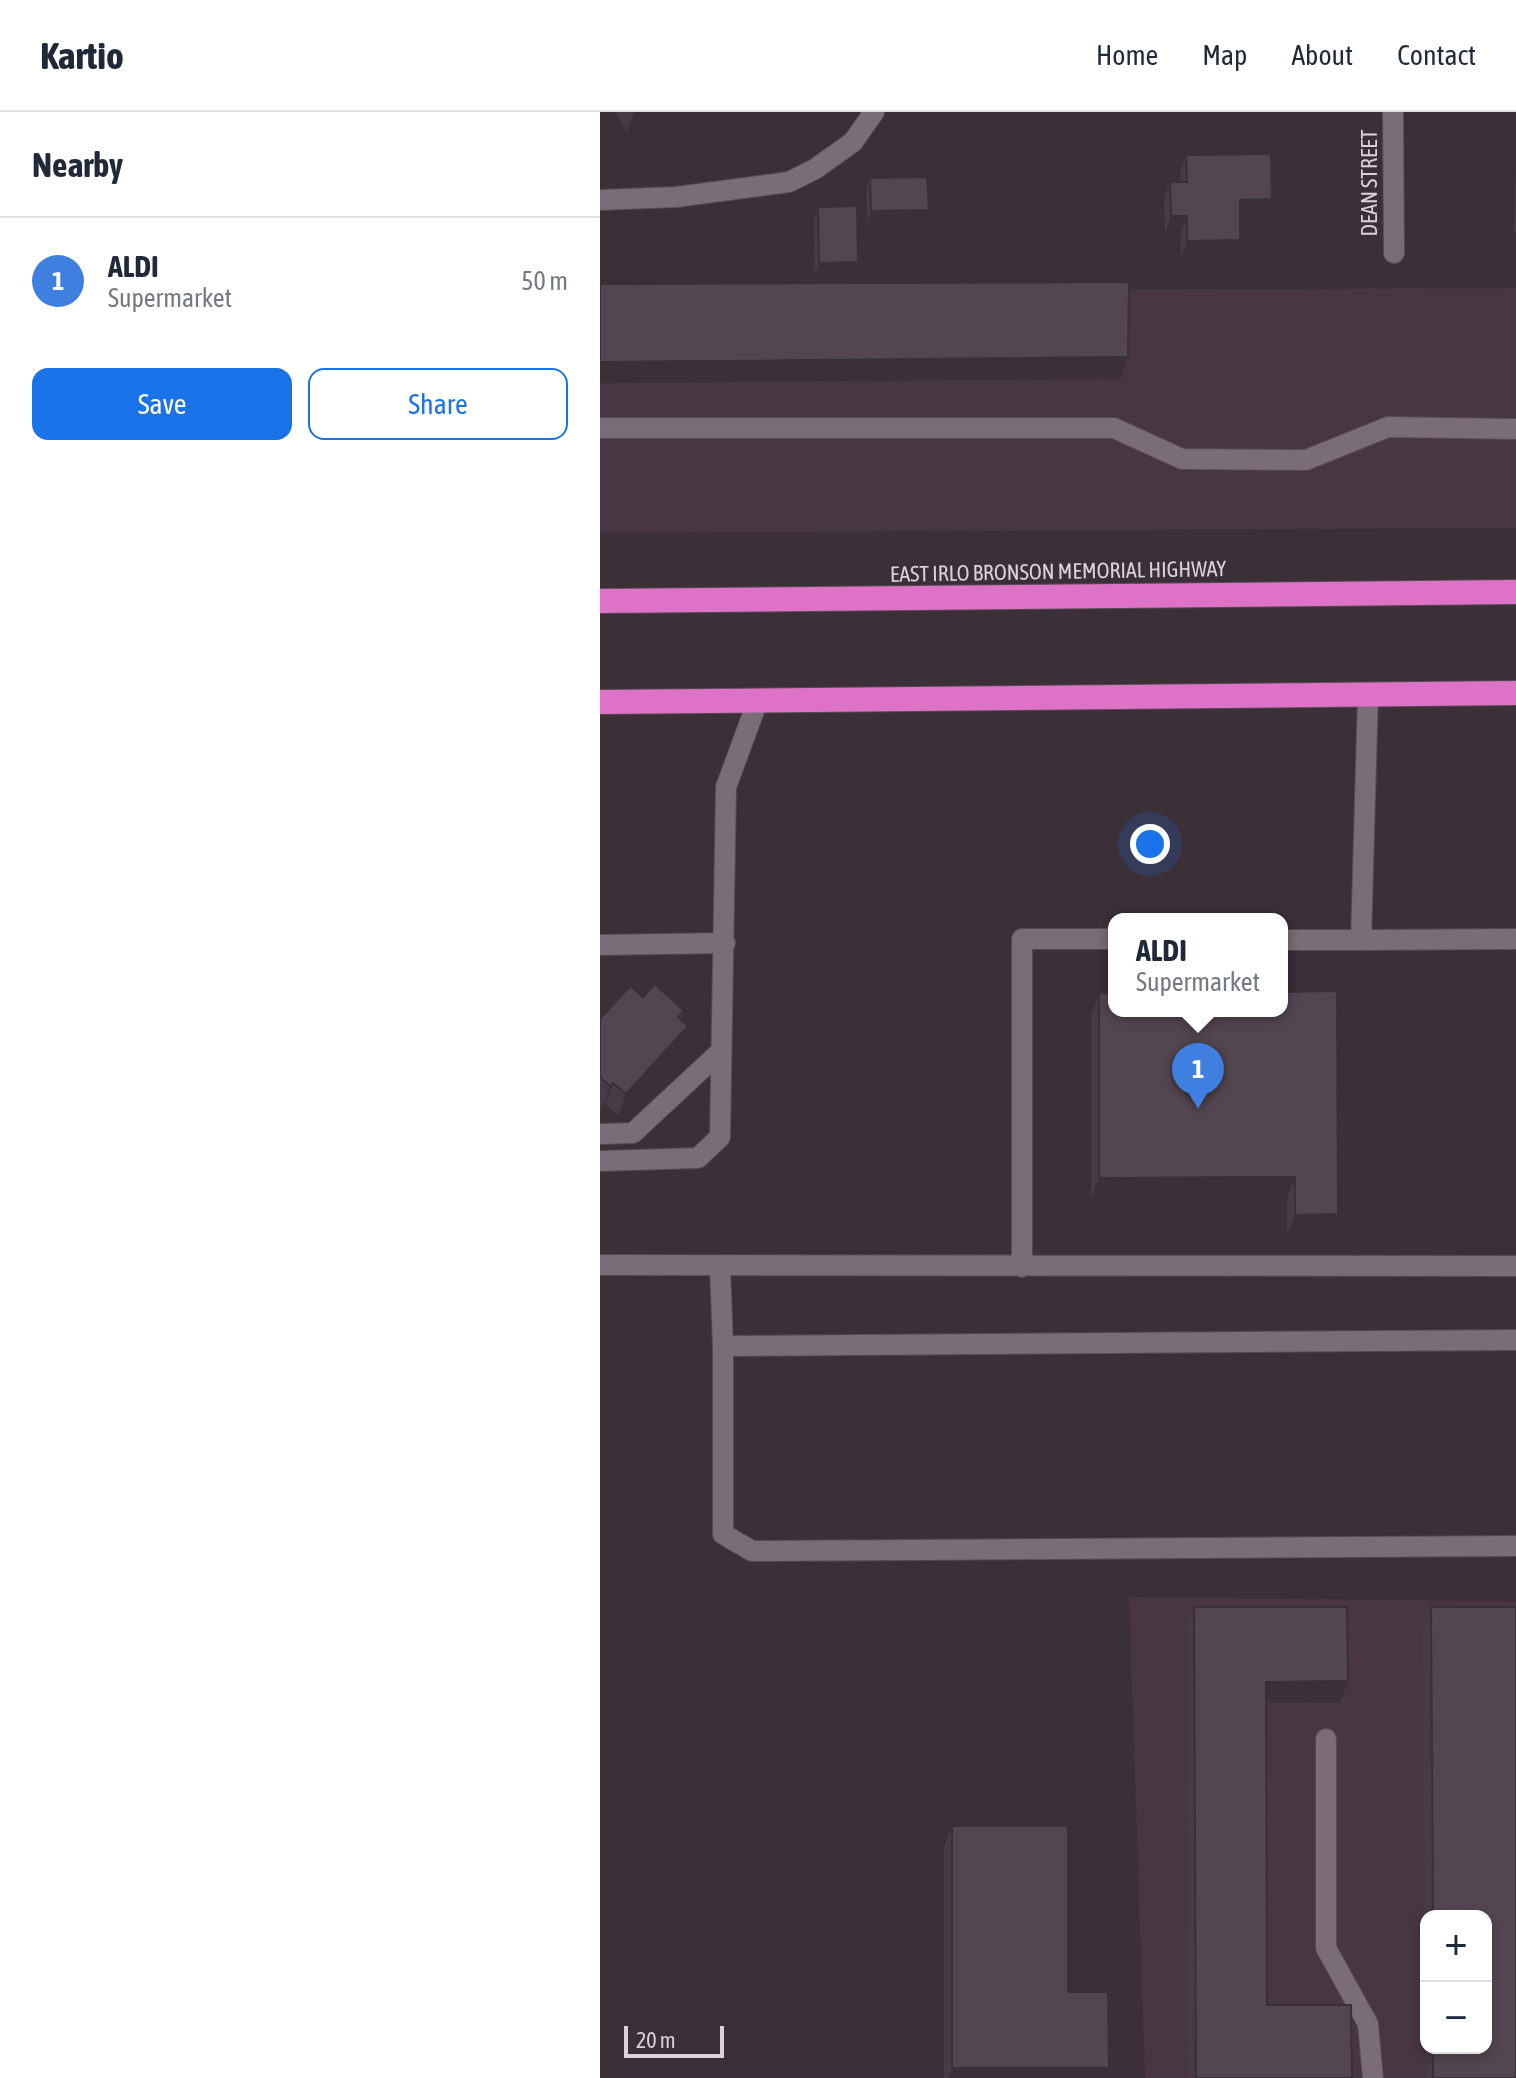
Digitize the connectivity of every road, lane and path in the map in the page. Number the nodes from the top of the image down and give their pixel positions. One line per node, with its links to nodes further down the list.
1 (874, 112): 3 (street)
2 (1393, 112): 4 (street, DEAN STREET)
3 (600, 200)
4 (1394, 253)
5 (600, 428): 6 (street)
6 (1516, 429)
7 (1516, 592): 8 (highway, EAST IRLO BRONSON MEMORIAL HIGHWAY)
8 (600, 601)
9 (1516, 693): 10 (highway)
10 (1368, 694): 11 (highway); 16 (street)
11 (758, 700): 12 (highway); 17 (street)
12 (600, 702)
13 (1108, 939): 25 (street)
14 (1516, 939): 16 (street)
15 (1288, 940): 16 (street)
16 (1361, 940)
17 (725, 943): 18 (street); 19 (street)
18 (600, 945)
19 (720, 1052): 20 (street); 21 (street)
20 (600, 1134)
21 (600, 1161)
22 (600, 1265): 24 (street)
23 (1516, 1266): 25 (street)
24 (720, 1267): 25 (street); 27 (street)
25 (1022, 1267)
26 (1516, 1340): 27 (street)
27 (723, 1346): 28 (street)
28 (1516, 1546)
29 (1326, 1739): 30 (street)
30 (1373, 2078)

